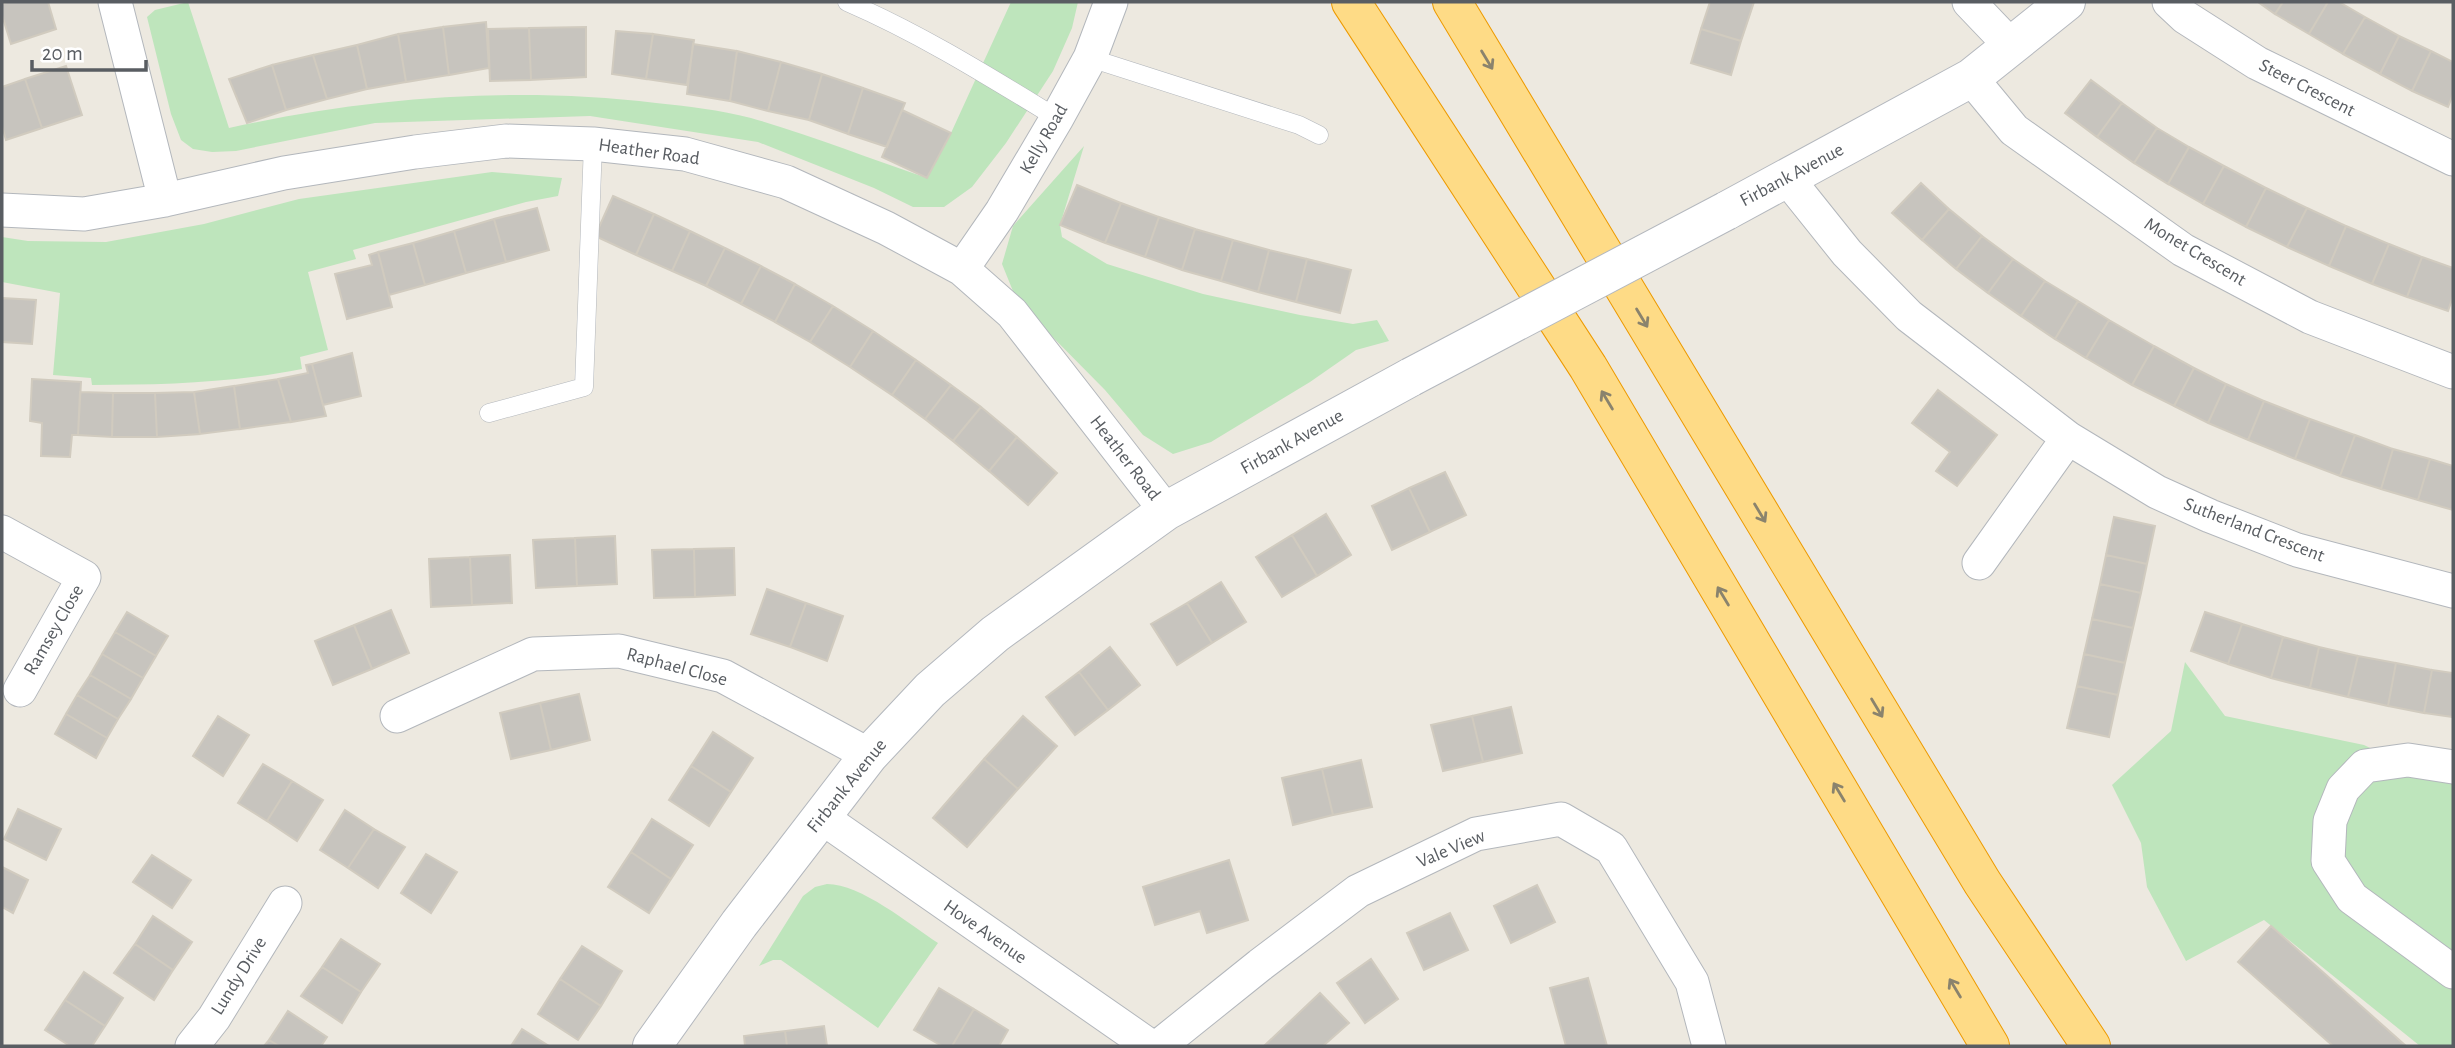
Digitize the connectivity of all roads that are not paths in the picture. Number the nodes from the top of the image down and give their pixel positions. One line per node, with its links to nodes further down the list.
1 (847, 2): 12 (lane)
2 (1111, 2): 10 (street, Kelly Road)
3 (1351, 2): 39 (highway, one-way to 3)
4 (1452, 2): 40 (highway, one-way to 40)
5 (1969, 2): 9 (street)
6 (2066, 2): 9 (street, Firbank Avenue)
7 (2169, 2): 15 (street, Steer Crescent)
8 (120, 3): 17 (street)
9 (2011, 46): 11 (street, Firbank Avenue)
10 (1090, 58): 12 (street, Kelly Road); 13 (lane)
11 (1971, 78): 16 (street, Firbank Avenue); 20 (street, Monet Crescent)
12 (1057, 118): 19 (street, Kelly Road)
13 (1320, 135)
14 (593, 144): 17 (street, Heather Road); 19 (street, Heather Road); 21 (lane)
15 (2453, 159)
16 (1787, 178): 22 (street, Sutherland Crescent); 23 (street, Firbank Avenue, bridge)
17 (165, 200): 18 (street, Heather Road)
18 (2, 210)
19 (962, 269): 23 (street, Heather Road)
20 (2453, 372)
21 (489, 413)
22 (2068, 439): 25 (street); 26 (street, Sutherland Crescent)
23 (1166, 511): 29 (street, Firbank Avenue)
24 (2, 532): 27 (street, Ramsey Close)
25 (1979, 563)
26 (2453, 591)
27 (20, 690)
28 (397, 716): 29 (street, Raphael Close)
29 (869, 755): 31 (street, Firbank Avenue)
30 (2453, 767): 33 (street)
31 (821, 817): 35 (street, Firbank Avenue); 36 (street, Hove Avenue)
32 (285, 903): 34 (street, Lundy Drive)
33 (2453, 972)
34 (192, 1046)
35 (652, 1046)
36 (1150, 1046)
37 (1159, 1046): 38 (street, Vale View)
38 (1709, 1046)
39 (1990, 1046)
40 (2091, 1046)

